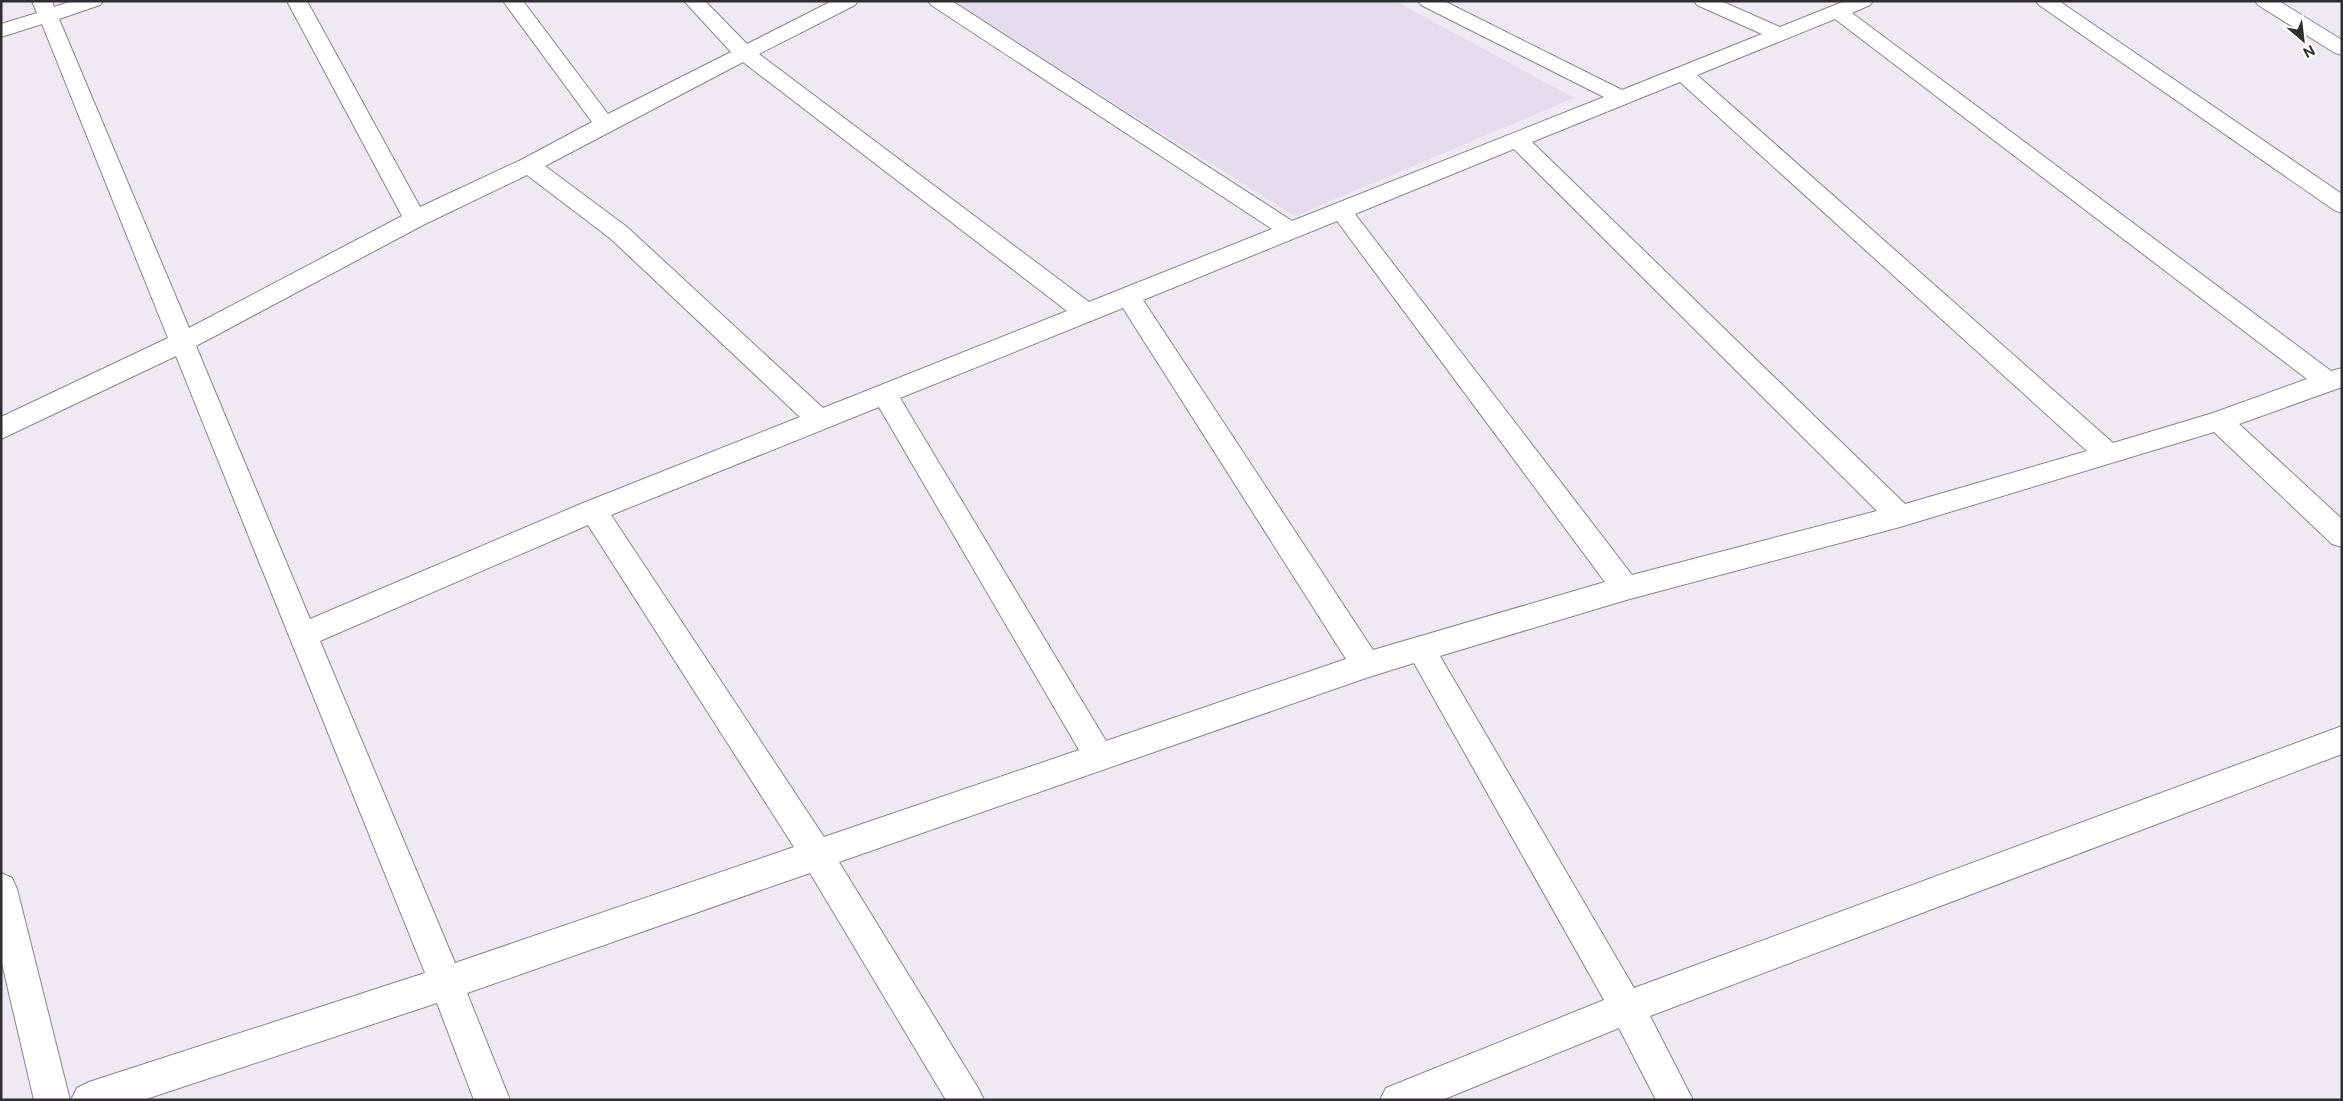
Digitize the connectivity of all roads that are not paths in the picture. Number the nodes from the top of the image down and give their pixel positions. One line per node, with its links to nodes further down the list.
1 (93, 1): 12 (street)
2 (297, 1): 25 (street)
3 (513, 1): 20 (street)
4 (694, 1): 17 (street)
5 (848, 1): 17 (street)
6 (938, 1): 26 (street)
7 (1428, 1): 19 (street)
8 (1704, 1): 15 (street)
9 (1864, 1): 13 (street)
10 (2046, 1): 23 (street)
11 (2265, 1): 16 (street)
12 (45, 9): 14 (street); 29 (street)
13 (1838, 12): 15 (street); 30 (street)
14 (1, 30)
15 (1780, 35): 18 (street)
16 (2342, 49)
17 (744, 53): 20 (street); 28 (street)
18 (1682, 74): 19 (street); 35 (street)
19 (1622, 98): 21 (street)
20 (605, 124): 22 (street)
21 (1517, 140): 24 (street); 37 (street)
22 (529, 165): 25 (street); 32 (street)
23 (2342, 205)
24 (1341, 211): 26 (street); 39 (street)
25 (415, 219): 29 (street)
26 (1291, 231): 27 (street)
27 (1128, 296): 28 (street); 42 (street)
28 (1086, 313): 31 (street)
29 (182, 342): 34 (street); 40 (street)
30 (2335, 379): 33 (street)
31 (884, 394): 32 (street); 44 (street)
32 (820, 420): 36 (street)
33 (2219, 421): 35 (street); 38 (street)
34 (1, 429)
35 (2109, 454): 37 (street)
36 (593, 511): 40 (street); 45 (street)
37 (1900, 516): 39 (street)
38 (2342, 536)
39 (1626, 588): 41 (street)
40 (302, 636): 47 (street)
41 (1421, 649): 42 (street); 48 (street)
42 (1366, 665): 44 (street)
43 (2342, 740): 48 (street)
44 (1099, 757): 45 (street)
45 (817, 855): 47 (street); 52 (street)
46 (1, 889): 49 (street)
47 (446, 983): 50 (street); 51 (street)
48 (1628, 1008): 53 (street); 54 (street)
49 (52, 1100)
50 (89, 1100)
51 (492, 1100)
52 (966, 1100)
53 (1398, 1100)
54 (1675, 1100)

